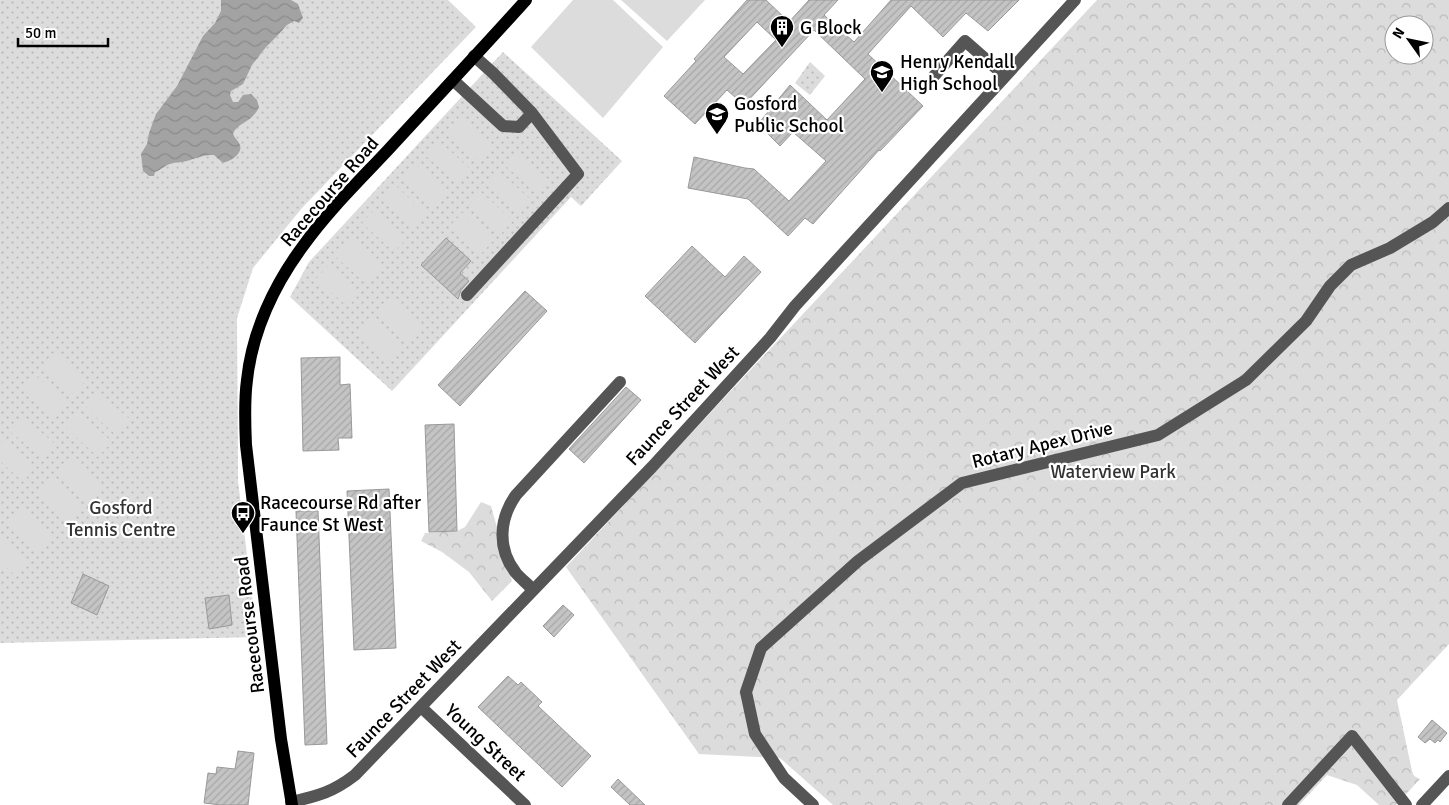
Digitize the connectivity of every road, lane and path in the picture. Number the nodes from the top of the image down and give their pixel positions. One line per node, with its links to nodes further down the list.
1 (526, 0): 3 (main road, Racecourse Road)
2 (1075, 0): 5 (street, Faunce Street West)
3 (474, 56): 6 (main road, Racecourse Road); 7 (street)
4 (934, 76): 5 (street)
5 (1006, 76): 11 (street, Faunce Street West)
6 (453, 80): 7 (street); 14 (main road, Racecourse Road)
7 (532, 114): 9 (street)
8 (1449, 208): 16 (street, Rotary Apex Drive)
9 (467, 295)
10 (620, 382): 11 (street)
11 (533, 590): 12 (street, Faunce Street West)
12 (421, 707): 14 (street, Faunce Street West); 15 (street, Young Street)
13 (1449, 776): 19 (street)
14 (292, 803)
15 (525, 805)
16 (813, 805)
17 (1288, 805): 18 (street)
18 (1406, 805)
19 (1422, 805)

